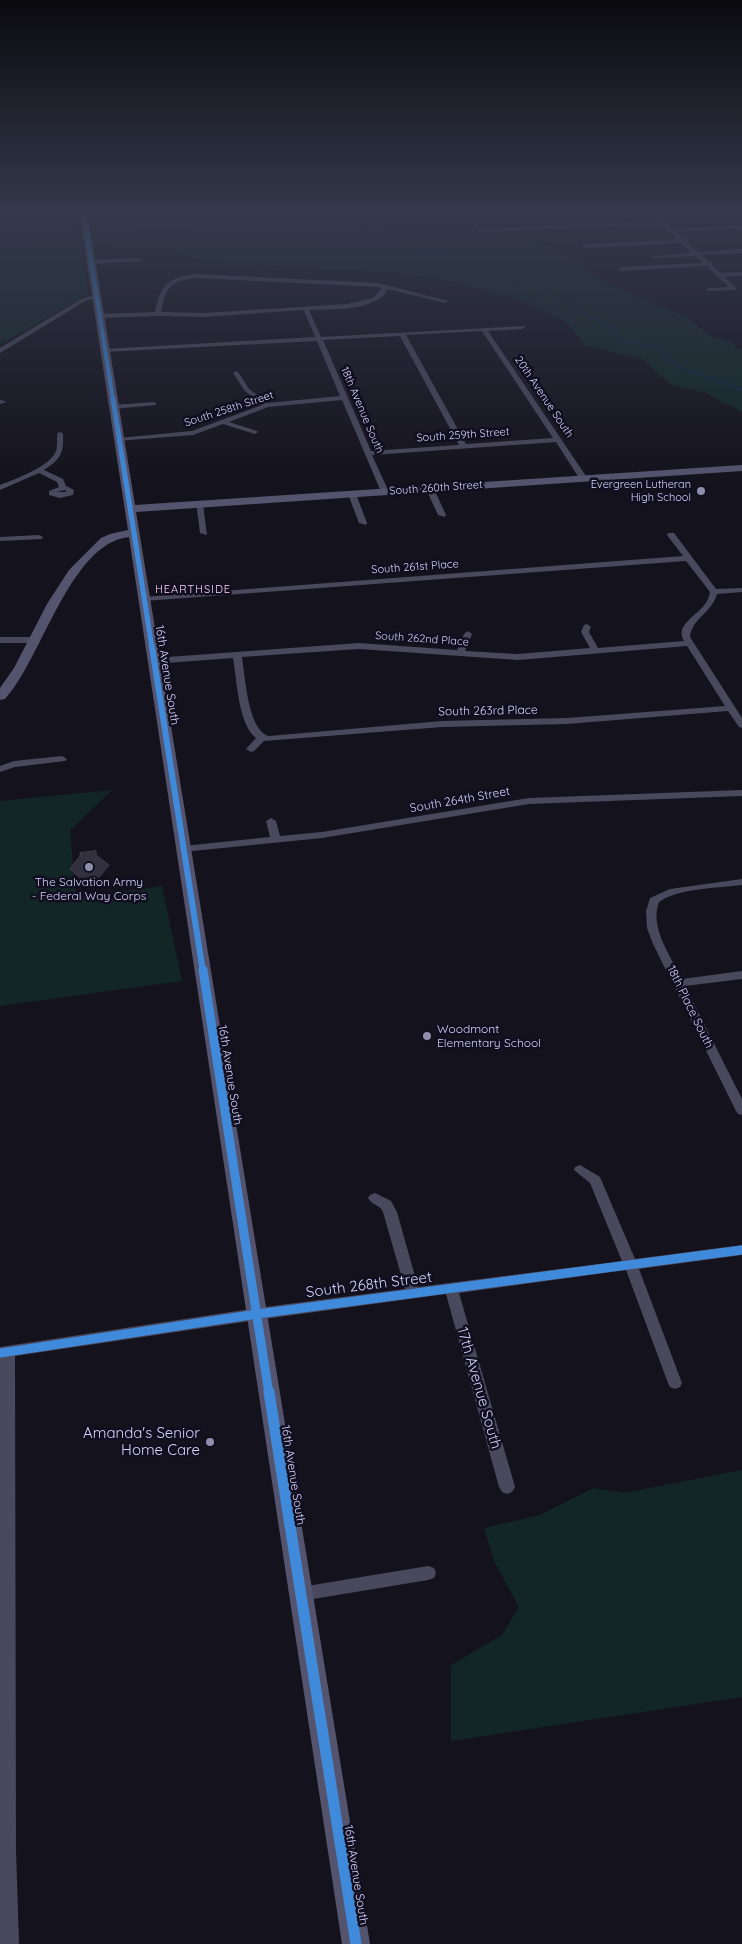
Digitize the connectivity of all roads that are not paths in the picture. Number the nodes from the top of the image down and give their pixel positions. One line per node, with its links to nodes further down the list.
1 (84, 301): 12 (street)
2 (98, 301): 7 (main road, 16th Avenue South)
3 (160, 301): 6 (street)
4 (369, 301): 5 (street)
5 (306, 309): 6 (street); 11 (street, 18th Avenue South)
6 (158, 314): 7 (street)
7 (99, 316): 13 (main road, 16th Avenue South)
8 (522, 327): 9 (street)
9 (484, 329): 10 (street); 23 (street, 20th Avenue South)
10 (402, 333): 11 (street); 24 (street)
11 (319, 338): 13 (street); 15 (street, 18th Avenue South)
12 (0, 351)
13 (105, 352): 18 (main road, 16th Avenue South)
14 (236, 373): 17 (street)
15 (344, 398): 17 (street, South 258th Street); 25 (street, 18th Avenue South)
16 (154, 404): 18 (street)
17 (267, 405): 19 (street, South 258th Street)
18 (113, 406): 22 (main road, 16th Avenue South)
19 (223, 422): 20 (street); 22 (street, South 258th Street)
20 (254, 432)
21 (60, 433): 27 (street)
22 (119, 440): 35 (main road, 16th Avenue South)
23 (559, 440): 24 (street, South 259th Street); 28 (street, 20th Avenue South)
24 (464, 447): 25 (street, South 259th Street)
25 (368, 453): 32 (street, 18th Avenue South)
26 (742, 468): 28 (main road, South 260th Street)
27 (38, 470): 29 (street); 30 (street)
28 (584, 479): 31 (main road, South 260th Street)
29 (0, 488)
30 (63, 488)
31 (430, 489): 32 (main road, South 260th Street); 36 (street)
32 (385, 492): 33 (main road, South 260th Street)
33 (352, 494): 34 (main road, South 260th Street); 37 (street)
34 (199, 504): 35 (main road, South 260th Street); 39 (street)
35 (130, 509): 38 (main road, 16th Avenue South)
36 (442, 515)
37 (363, 523)
38 (133, 533): 43 (main road); 44 (main road, 16th Avenue South)
39 (204, 533)
40 (671, 535): 45 (street)
41 (40, 536): 42 (street)
42 (0, 539)
43 (102, 543): 44 (main road); 52 (main road)
44 (136, 548): 48 (main road, 16th Avenue South)
45 (688, 558): 47 (street); 48 (street, South 261st Place)
46 (742, 590): 47 (street)
47 (714, 592): 53 (street)
48 (144, 599): 57 (main road, 16th Avenue South)
49 (586, 628): 54 (street)
50 (468, 634): 55 (street)
51 (0, 640): 52 (street)
52 (35, 640): 58 (main road)
53 (689, 644): 54 (street, South 262nd Place); 59 (street)
54 (596, 651): 55 (street, South 262nd Place)
55 (460, 653): 56 (street, South 262nd Place)
56 (237, 655): 57 (street, South 262nd Place); 61 (street)
57 (154, 661): 68 (main road, 16th Avenue South)
58 (0, 696)
59 (730, 708): 60 (street); 61 (street, South 263rd Place)
60 (742, 725)
61 (262, 738): 62 (street)
62 (251, 749)
63 (62, 759): 64 (street)
64 (0, 769)
65 (742, 793): 67 (street, South 264th Street)
66 (271, 821): 67 (street)
67 (276, 840): 68 (street, South 264th Street)
68 (183, 849): 79 (main road, 16th Avenue South)
69 (742, 882): 71 (street, 18th Place South)
70 (742, 975): 71 (street)
71 (678, 982): 72 (street, 18th Place South)
72 (742, 1111)
73 (580, 1170): 76 (street)
74 (376, 1198): 78 (street)
75 (742, 1250): 76 (street, South 268th Street)
76 (631, 1265): 77 (street, South 268th Street); 81 (street)
77 (451, 1288): 78 (street, South 268th Street); 82 (street, 17th Avenue South)
78 (413, 1293): 79 (street, South 268th Street)
79 (256, 1314): 80 (street, South 268th Street); 84 (main road, 16th Avenue South)
80 (4, 1352): 85 (street)
81 (675, 1383)
82 (507, 1487)
83 (428, 1573): 84 (street)
84 (301, 1594): 87 (main road, 16th Avenue South)
85 (4, 1850): 86 (street)
86 (9, 1944)
87 (356, 1944)

